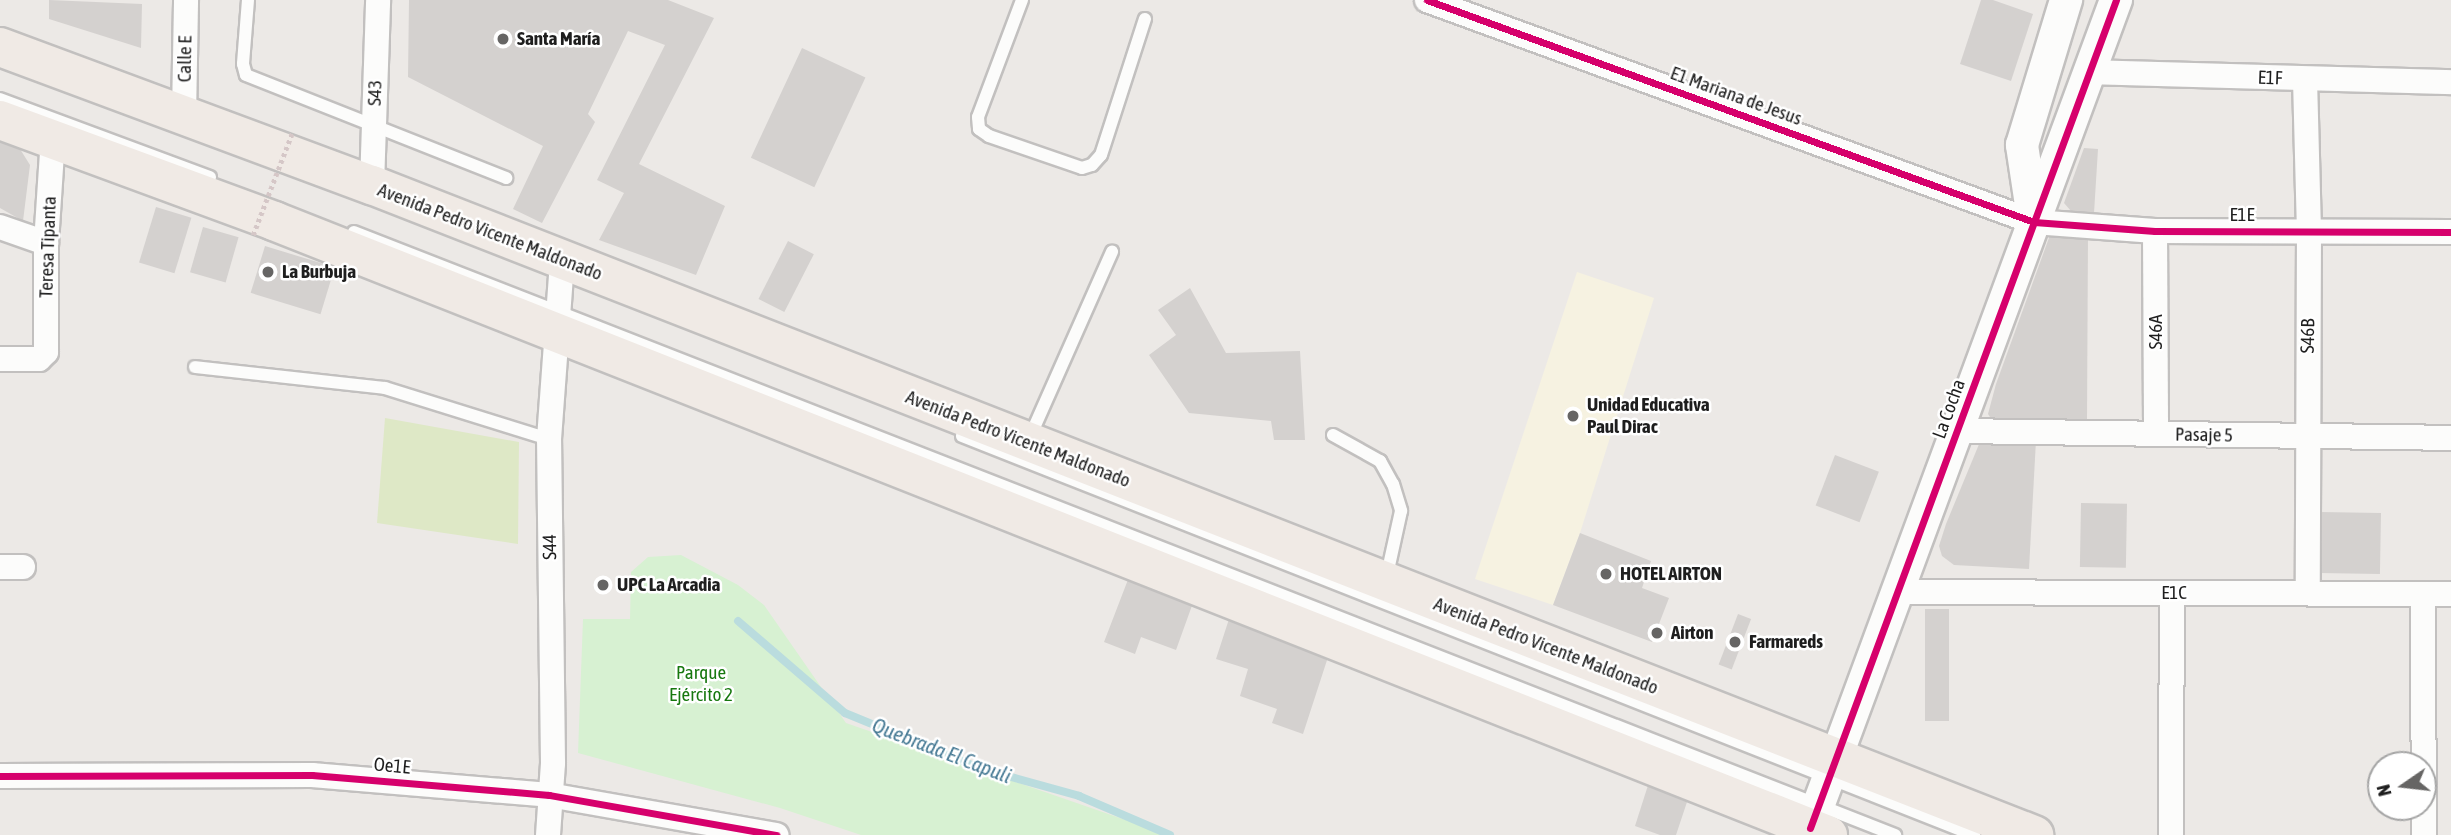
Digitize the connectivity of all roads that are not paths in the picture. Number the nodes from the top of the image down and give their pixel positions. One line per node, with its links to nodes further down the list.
1 (186, 0): 15 (street, Calle E)
2 (248, 0): 17 (lane)
3 (378, 0): 17 (street, S43)
4 (1022, 0): 8 (lane)
5 (1427, 0): 23 (street, E1 Mariana de Jesus)
6 (2066, 0): 23 (street, La Cocha)
7 (2116, 0): 10 (street, La Cocha)
8 (1145, 19)
9 (0, 47): 15 (main road, Avenida Pedro Vicente Maldonado)
10 (2089, 72): 11 (street, E1F); 23 (street, La Cocha)
11 (2305, 79): 12 (street, E1F); 26 (street, S46B)
12 (2451, 82)
13 (64, 86): 19 (lane)
14 (0, 99): 21 (lane)
15 (184, 117): 22 (main road, Avenida Pedro Vicente Maldonado)
16 (0, 120): 18 (main road, Avenida Pedro Vicente Maldonado)
17 (374, 126): 20 (lane); 22 (street, S43)
18 (52, 138): 29 (street, Teresa Tipanta); 32 (main road, Avenida Pedro Vicente Maldonado)
19 (228, 147)
20 (506, 178)
21 (223, 182)
22 (372, 186): 31 (main road, Avenida Pedro Vicente Maldonado)
23 (2034, 222): 27 (street, E1E); 36 (street, La Cocha)
24 (339, 226): 32 (lane)
25 (0, 227): 29 (street)
26 (2309, 230): 27 (street, E1E); 28 (street, E1E); 39 (street, S46B)
27 (2155, 231): 37 (street, S46A)
28 (2451, 232)
29 (46, 243): 33 (street, Teresa Tipanta)
30 (1112, 252): 42 (lane)
31 (561, 273): 32 (street, S44); 42 (main road, Avenida Pedro Vicente Maldonado)
32 (556, 322): 41 (street, S44); 51 (main road, Avenida Pedro Vicente Maldonado)
33 (0, 359)
34 (195, 366): 41 (lane)
35 (948, 431): 51 (lane)
36 (1957, 431): 37 (street, Pasaje 5); 44 (street, La Cocha)
37 (2156, 434): 39 (street, Pasaje 5)
38 (1333, 435): 43 (lane)
39 (2307, 436): 40 (street, Pasaje 5); 46 (street, S46B)
40 (2451, 438)
41 (549, 439): 50 (street, S44)
42 (1027, 442): 43 (main road, Avenida Pedro Vicente Maldonado)
43 (1386, 583): 51 (main road, Avenida Pedro Vicente Maldonado)
44 (1898, 592): 45 (street, E1C); 51 (street, La Cocha)
45 (2172, 593): 46 (street, E1C); 57 (street)
46 (2308, 593): 47 (street, E1C)
47 (2423, 594): 48 (street, E1C); 58 (street)
48 (2451, 594)
49 (0, 776): 50 (street, Oe1E)
50 (549, 795): 52 (street, Oe1E); 53 (street, S44)
51 (1823, 801): 54 (lane); 55 (lane); 56 (main road, Avenida Pedro Vicente Maldonado)
52 (769, 834)
53 (548, 835)
54 (1895, 835)
55 (1974, 835)
56 (2034, 835)
57 (2171, 835)
58 (2424, 835)

